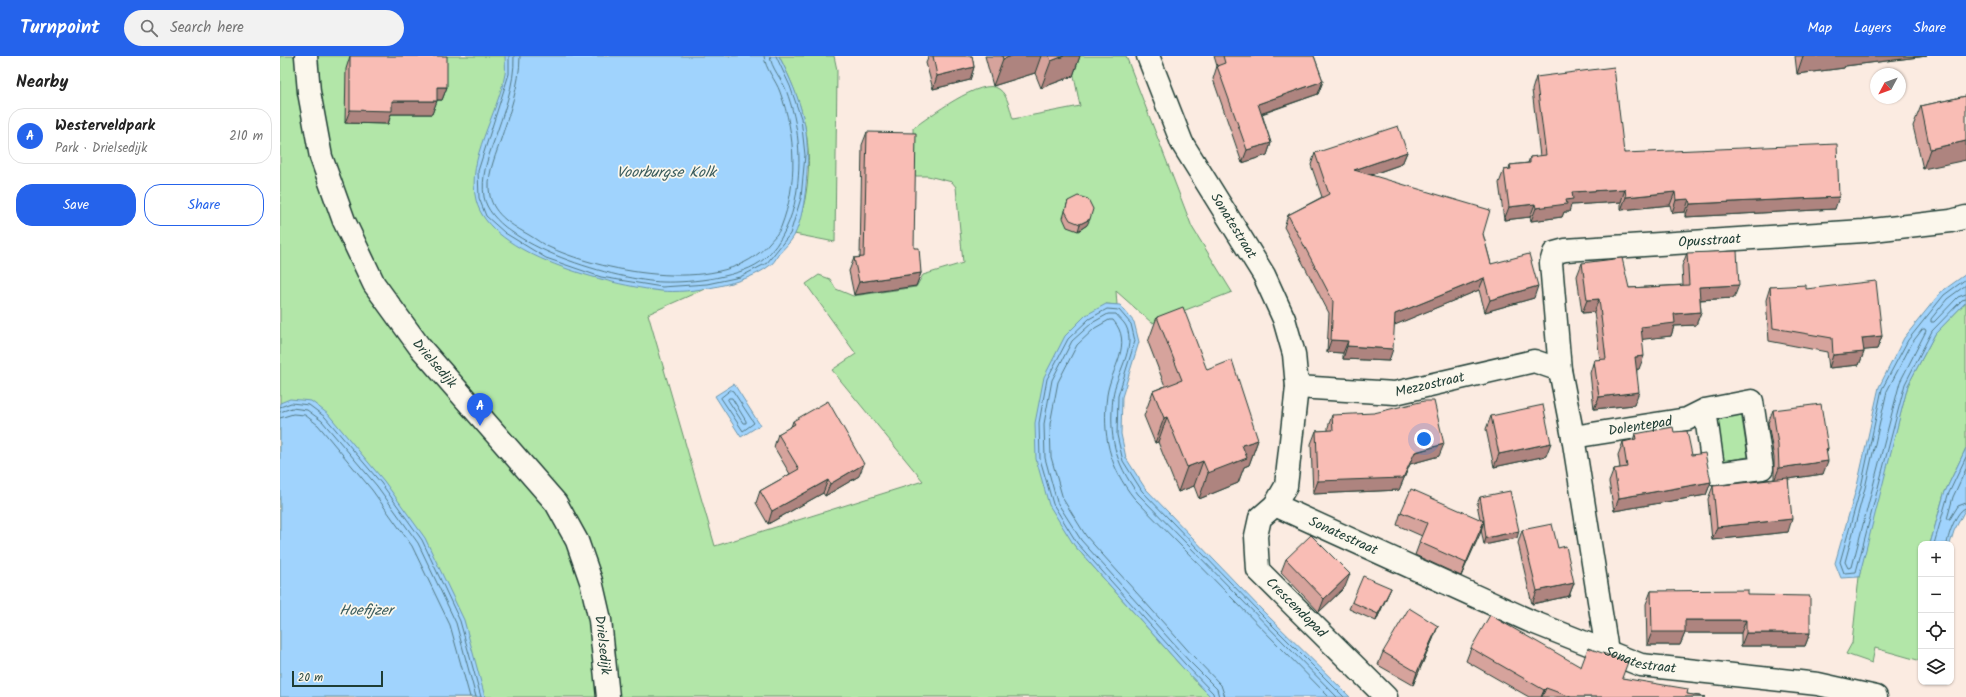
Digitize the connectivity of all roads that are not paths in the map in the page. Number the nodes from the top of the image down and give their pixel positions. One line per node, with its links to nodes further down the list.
1 (306, 56): 11 (street, Drielsedijk)
2 (1148, 56): 5 (street, Sonatestraat)
3 (1966, 217): 4 (street, Opusstraat)
4 (1560, 370): 5 (street, Mezzostraat); 7 (street)
5 (1297, 387): 8 (street, Sonatestraat)
6 (1705, 410): 7 (street, Dolentepad)
7 (1573, 437): 9 (street)
8 (1275, 505): 9 (street, Sonatestraat); 12 (street, Crescendopad)
9 (1607, 651): 10 (street, Sonatestraat)
10 (1817, 690): 13 (street, Sonatestraat)
11 (608, 697)
12 (1386, 697)
13 (1876, 697)

